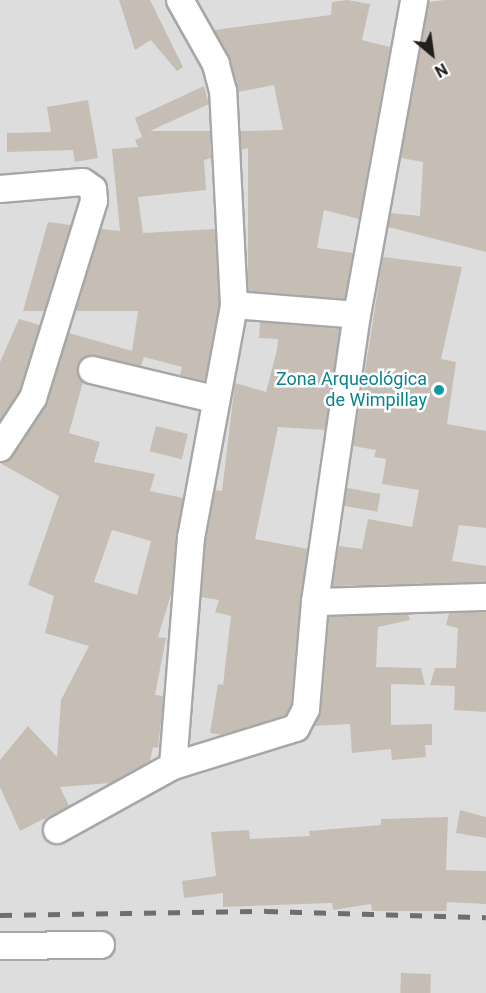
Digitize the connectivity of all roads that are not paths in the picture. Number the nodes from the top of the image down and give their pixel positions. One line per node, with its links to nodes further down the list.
1 (180, 0): 4 (street)
2 (414, 0): 5 (street)
3 (0, 189): 8 (street)
4 (234, 305): 5 (street); 7 (street)
5 (357, 315): 10 (street)
6 (92, 370): 7 (street)
7 (214, 399): 11 (street)
8 (0, 448)
9 (486, 597): 10 (street)
10 (315, 602): 11 (street)
11 (173, 766): 12 (street)
12 (57, 830)
13 (101, 945): 14 (street)
14 (0, 946)

